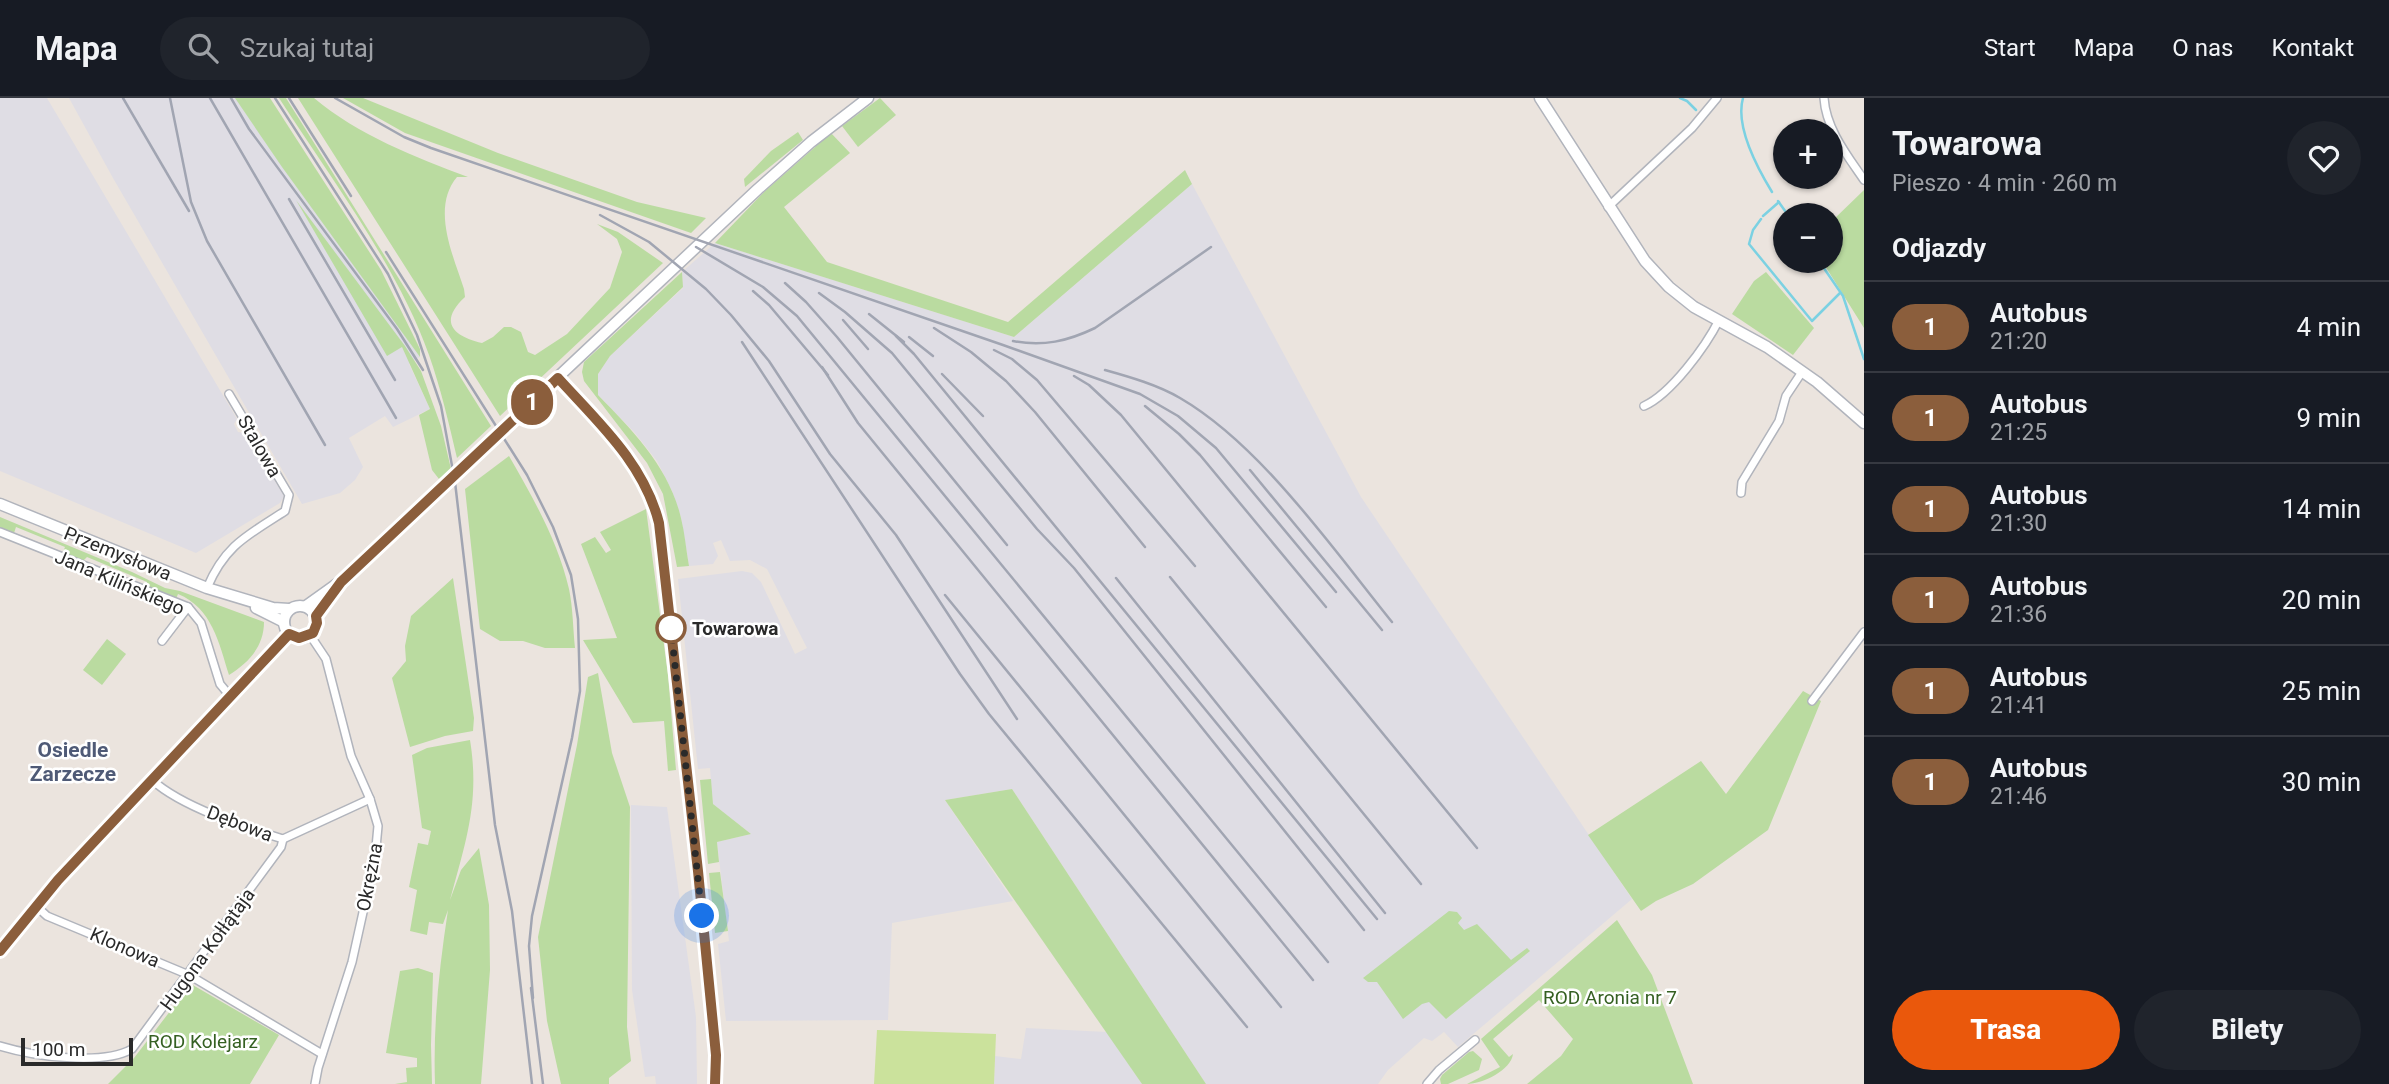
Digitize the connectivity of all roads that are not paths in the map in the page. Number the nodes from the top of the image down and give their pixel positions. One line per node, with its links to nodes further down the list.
1 (868, 98): 9 (main road)
2 (1540, 98): 6 (main road)
3 (1717, 98): 6 (street)
4 (1824, 98): 5 (street)
5 (1864, 180)
6 (1608, 207): 7 (main road)
7 (1719, 320): 8 (main road); 11 (street)
8 (1802, 372): 12 (main road); 13 (street)
9 (558, 378): 16 (main road); 40 (main road)
10 (229, 394): 17 (street, Stalowa)
11 (1644, 406)
12 (1864, 423)
13 (1741, 494)
14 (0, 503): 17 (main road, Przemysłowa)
15 (0, 532): 20 (street, Jana Kilińskiego)
16 (341, 582): 19 (main road); 22 (main road)
17 (207, 589): 18 (main road, Przemysłowa)
18 (238, 599): 21 (main road, Przemysłowa); 23 (main road, Przemysłowa)
19 (306, 606): 21 (main road); 22 (main road)
20 (188, 607): 27 (street); 28 (street, Jana Kilińskiego)
21 (289, 609): 23 (main road)
22 (316, 616): 26 (main road)
23 (284, 622): 25 (main road)
24 (1864, 632): 29 (street)
25 (289, 634): 26 (main road); 28 (main road)
26 (310, 635): 31 (street, Okrężna)
27 (162, 641)
28 (230, 696): 30 (main road)
29 (1812, 701)
30 (152, 780): 32 (street, Dębowa); 33 (main road)
31 (370, 799): 32 (street, Dębowa); 38 (street, Okrężna)
32 (283, 839): 35 (street, Hugona Kołłątaja)
33 (36, 906): 34 (main road); 35 (street, Klonowa)
34 (0, 951)
35 (189, 975): 37 (street, Hugona Kołłątaja); 38 (street, Klonowa)
36 (1475, 1040): 41 (street)
37 (0, 1046)
38 (322, 1054): 39 (street, Okrężna)
39 (315, 1084)
40 (715, 1084)
41 (1427, 1084)

